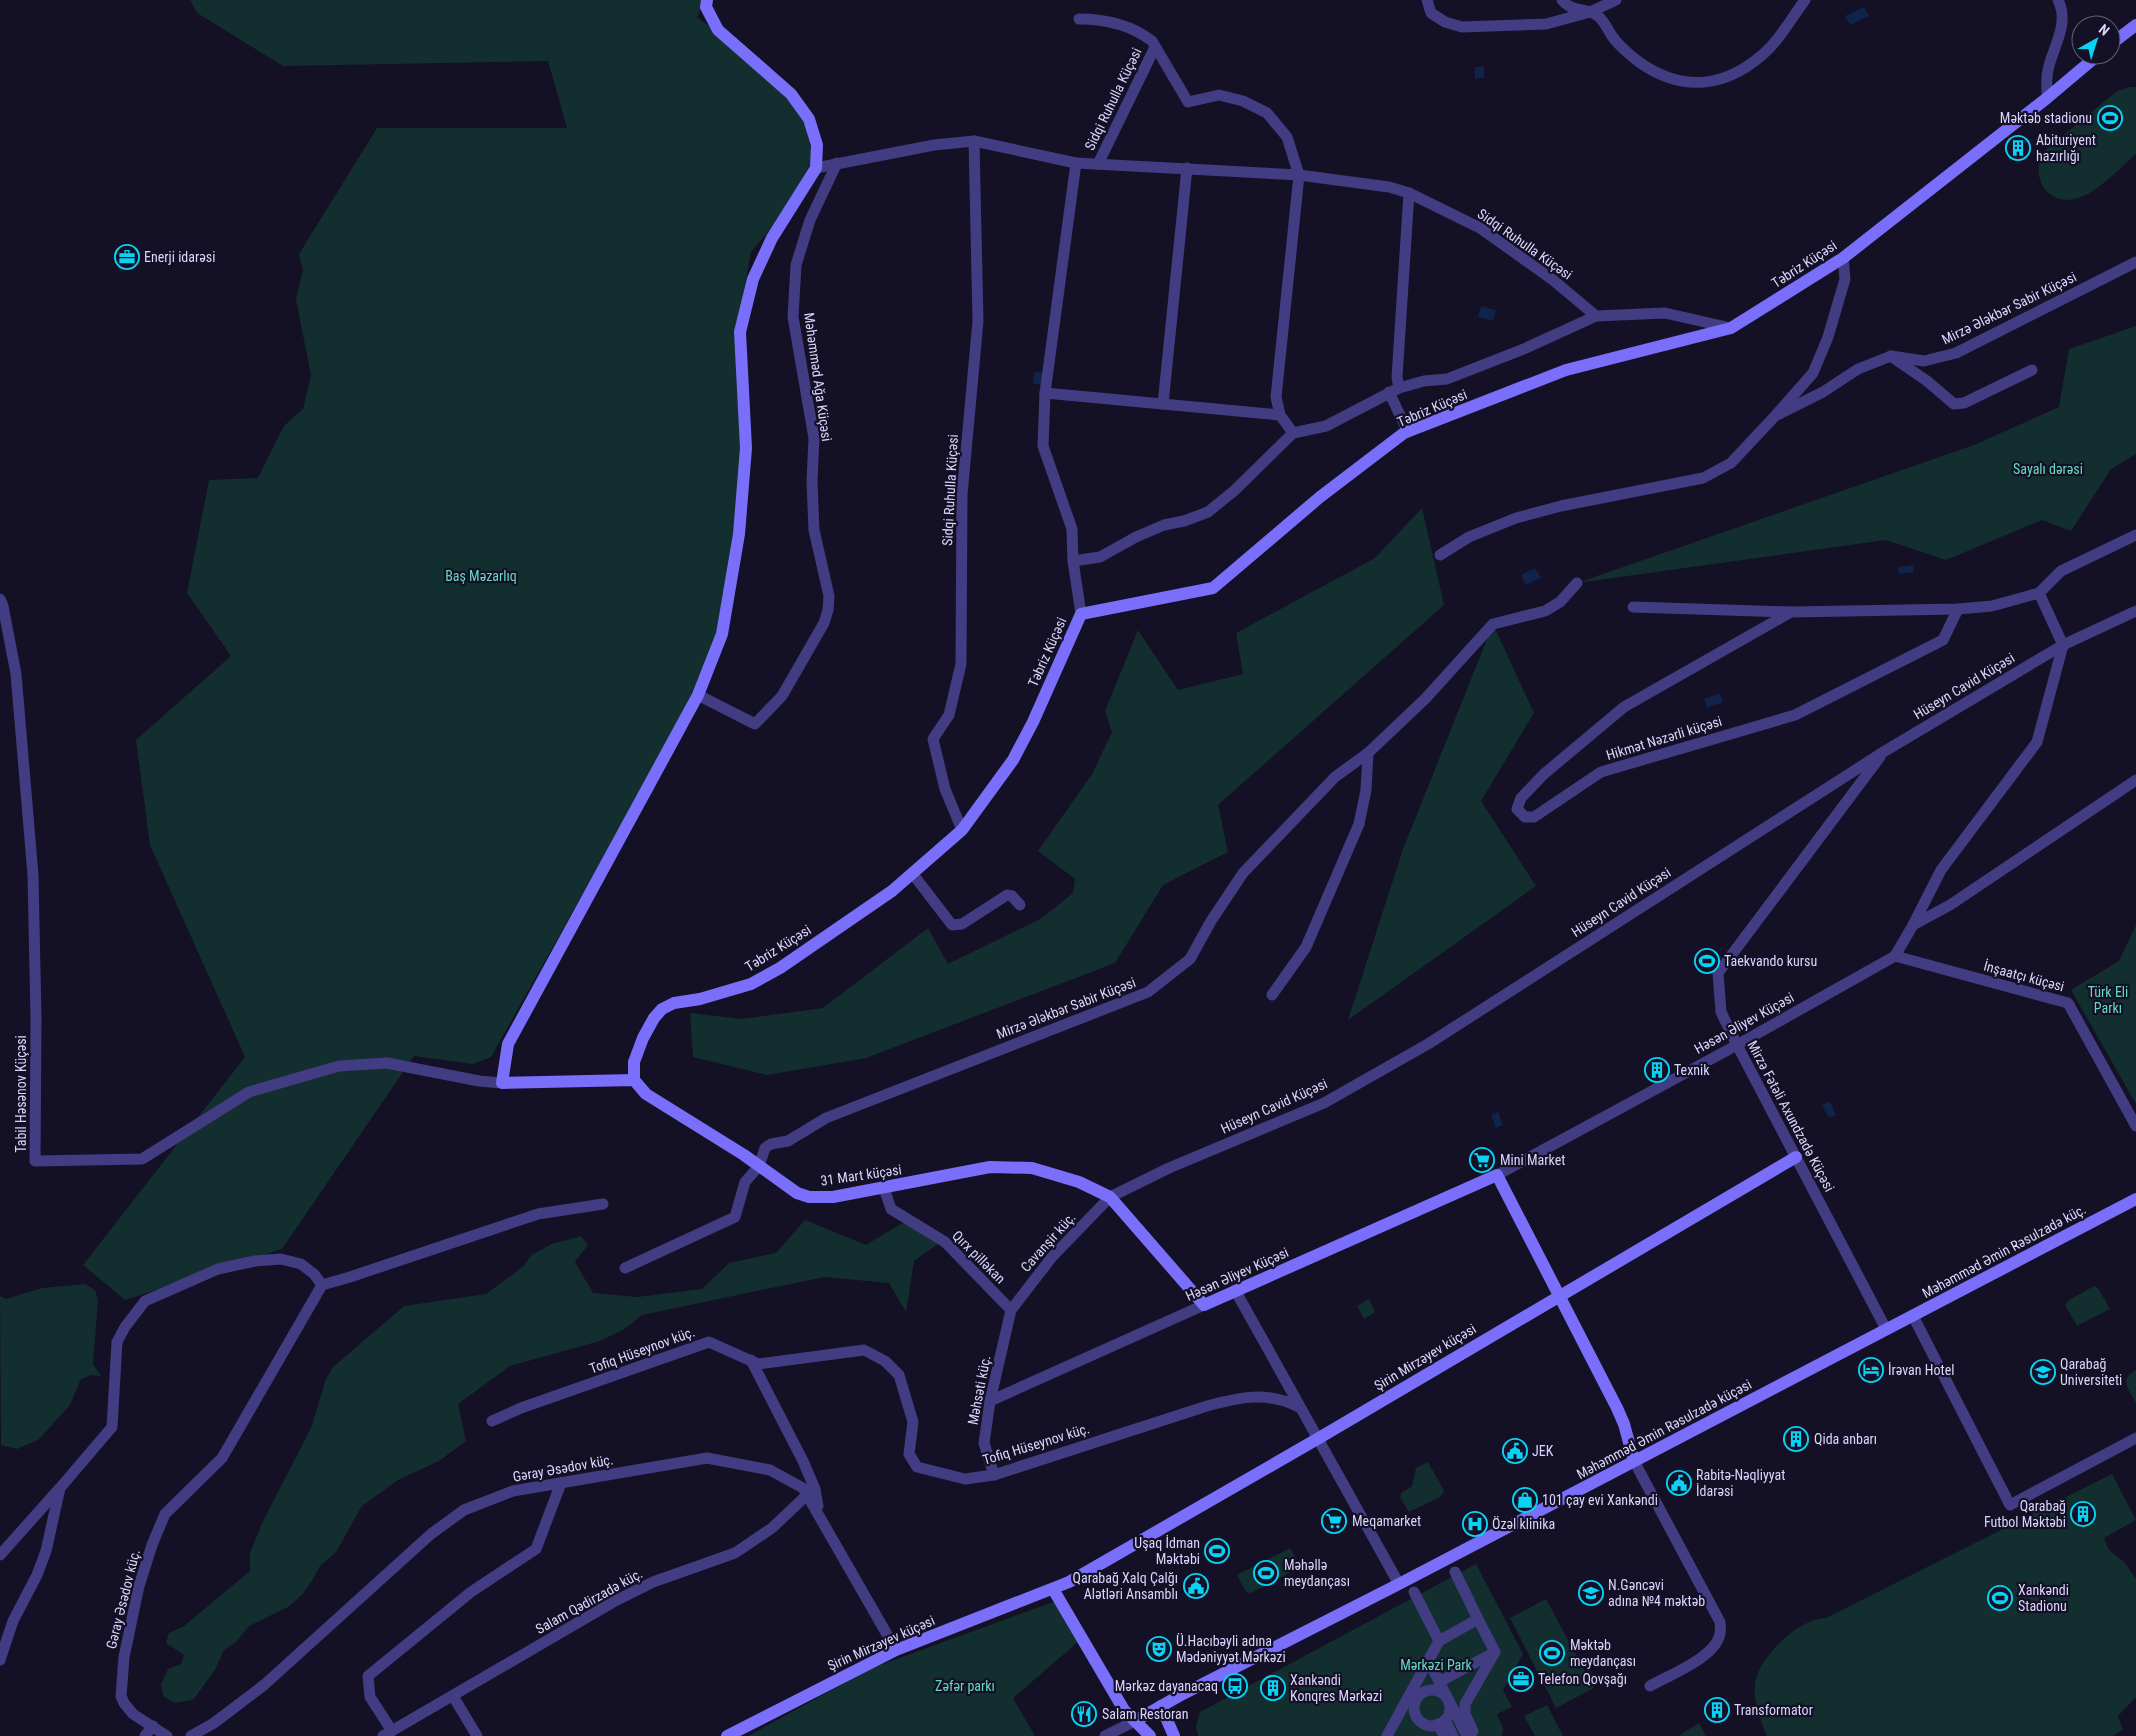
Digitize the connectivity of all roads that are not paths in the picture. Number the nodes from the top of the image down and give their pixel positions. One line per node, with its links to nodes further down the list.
1 (707, 0): 18 (street)
2 (1427, 0): 7 (street)
3 (1562, 0): 7 (street)
4 (1616, 0): 7 (street)
5 (1806, 0): 7 (street)
6 (2058, 0): 13 (street)
7 (1590, 12)
8 (1079, 19): 11 (street)
9 (2136, 25): 10 (street)
10 (2121, 36)
11 (1155, 47): 17 (street, Sidqi Ruhulla Küçəsi); 20 (street)
12 (2086, 65): 13 (street)
13 (2047, 98): 22 (street, Təbriz Küçəsi)
14 (974, 141): 15 (street, Sidqi Ruhulla Küçəsi); 16 (street, Sidqi Ruhulla Küçəsi); 51 (street, Sidqi Ruhulla Küçəsi)
15 (837, 163): 18 (street, Sidqi Ruhulla Küçəsi); 47 (street, Məhəmməd Ağa Küçəsi)
16 (1076, 163): 17 (street, Sidqi Ruhulla Küçəsi); 29 (street)
17 (1098, 164): 19 (street, Sidqi Ruhulla Küçəsi)
18 (816, 168): 47 (street)
19 (1187, 168): 20 (street, Sidqi Ruhulla Küçəsi); 30 (street)
20 (1299, 175): 21 (street, Sidqi Ruhulla Küçəsi); 31 (street)
21 (1409, 193): 24 (street, Sidqi Ruhulla Küçəsi); 28 (street)
22 (1842, 258): 25 (street, Təbriz Küçəsi); 32 (street)
23 (2136, 262): 26 (street, Mirzə Ələkbər Sabir Küçəsi)
24 (1596, 316): 25 (street); 28 (street)
25 (1731, 328): 33 (street, Təbriz Küçəsi)
26 (1891, 356): 27 (street); 32 (street)
27 (2032, 370)
28 (1394, 390): 33 (street); 34 (street)
29 (1045, 393): 30 (street); 37 (street)
30 (1162, 404): 31 (street)
31 (1280, 415): 34 (street)
32 (1775, 416): 36 (street)
33 (1408, 432): 45 (street, Təbriz Küçəsi)
34 (1293, 433): 37 (street)
35 (2136, 535): 39 (street, Hikmət Nəzərli küçəsi)
36 (1440, 555)
37 (1073, 561): 45 (street)
38 (1577, 583): 49 (street, Mirzə Ələkbər Sabir Küçəsi)
39 (2039, 593): 42 (street, Hikmət Nəzərli küçəsi); 46 (street)
40 (0, 599): 59 (street, Tabil Həsənov Küçəsi)
41 (1633, 607): 44 (street, Hikmət Nəzərli küçəsi)
42 (1958, 609): 44 (street, Hikmət Nəzərli küçəsi); 44 (street, Hikmət Nəzərli küçəsi)
43 (2136, 611): 46 (street, Hüseyn Cavid Küçəsi)
44 (1791, 612)
45 (1080, 614): 51 (street, Təbriz Küçəsi)
46 (2063, 645): 48 (street, Hüseyn Cavid Küçəsi); 54 (street)
47 (698, 695): 59 (street)
48 (1885, 751): 57 (street, Mirzə Fətəli Axundzadə Küçəsi); 65 (street, Hüseyn Cavid Küçəsi)
49 (1368, 753): 56 (street); 62 (street, Mirzə Ələkbər Sabir Küçəsi)
50 (2136, 780): 54 (street)
51 (962, 830): 52 (street, Təbriz Küçəsi)
52 (912, 873): 53 (street); 58 (street, Təbriz Küçəsi)
53 (1020, 905)
54 (1913, 925): 55 (street)
55 (1895, 956): 57 (street, Həsən Əliyev Küçəsi); 60 (street, İnşaatçı küçəsi)
56 (1272, 995)
57 (1737, 1045): 61 (street, Mirzə Fətəli Axundzadə Küçəsi); 63 (street, Həsən Əliyev Küçəsi)
58 (634, 1080): 59 (street); 62 (street, 31 Mart küçəsi)
59 (502, 1083)
60 (2136, 1126)
61 (1796, 1157): 71 (street, Şirin Mirzəyev küçəsi); 75 (street, Mirzə Fətəli Axundzadə Küçəsi)
62 (759, 1166): 64 (street, 31 Mart küçəsi); 68 (street)
63 (1497, 1175): 70 (street, Həsən Əliyev Küçəsi); 71 (street)
64 (884, 1188): 65 (street, 31 Mart küçəsi); 73 (street, Qırx pilləkan)
65 (1110, 1197): 72 (street, 31 Mart küçəsi); 73 (street, Cavanşir küç.)
66 (2136, 1199): 74 (street, Məhəmməd Əmin Rəsulzadə küç.)
67 (603, 1204): 69 (street)
68 (625, 1268)
69 (322, 1285): 85 (street); 107 (street, Gəray Əsədov küç.)
70 (1235, 1290): 72 (street, Həsən Əliyev Küçəsi); 78 (street)
71 (1559, 1294): 80 (street, Şirin Mirzəyev küçəsi); 82 (street)
72 (1204, 1305): 77 (street, Həsən Əliyev Küçəsi)
73 (1011, 1310): 77 (street, Məhsəti küç.)
74 (1913, 1316): 75 (street, Məhəmməd Əmin Rəsulzadə küç.); 81 (street)
75 (1886, 1329): 82 (street, Məhəmməd Əmin Rəsulzadə küçəsi)
76 (751, 1360): 79 (street, Tofiq Hüseynov küç.); 83 (street, Tofiq Hüseynov küç.); 87 (street)
77 (990, 1402): 83 (street, Məhsəti küç.)
78 (1299, 1407): 80 (street); 83 (street, Tofiq Hüseynov küç.)
79 (492, 1421)
80 (1319, 1438): 90 (street); 91 (street, Şirin Mirzəyev küçəsi)
81 (2136, 1438)
82 (1634, 1461): 90 (street, Məhəmməd Əmin Rəsulzadə küçəsi); 100 (street)
83 (994, 1475)
84 (561, 1483): 86 (street, Gəray Əsədov küç.); 109 (street); 112 (street, Gəray Əsədov küç.)
85 (60, 1488): 88 (street); 97 (street)
86 (808, 1494): 87 (street, Gəray Əsədov küç.); 101 (street, Salam Qədirzadə küç.)
87 (819, 1515): 95 (street, Gəray Əsədov küç.)
88 (0, 1554)
89 (1454, 1572): 93 (street)
90 (1399, 1584): 103 (street, Məhəmməd Əmin Rəsulzadə küçəsi)
91 (1053, 1589): 95 (street, Şirin Mirzəyev küçəsi); 104 (street)
92 (1414, 1592): 94 (street)
93 (1478, 1619): 94 (street); 96 (street)
94 (1439, 1641): 98 (street)
95 (896, 1650): 114 (street, Şirin Mirzəyev küçəsi)
96 (1496, 1652): 99 (street); 120 (street)
97 (0, 1660)
98 (1428, 1660): 99 (street); 108 (street)
99 (1439, 1682): 102 (street)
100 (1650, 1686)
101 (453, 1696): 109 (street, Salam Qədirzadə küç.); 113 (street)
102 (1449, 1700): 105 (street); 106 (street); 120 (street)
103 (1161, 1706): 104 (street, Məhəmməd Əmin Rəsulzadə küçəsi); 117 (street)
104 (1135, 1721): 115 (street); 116 (street)
105 (1420, 1721): 106 (street); 108 (street)
106 (1442, 1722): 118 (street); 119 (street)
107 (153, 1726): 110 (street); 111 (street, Gəray Əsədov küç.)
108 (1389, 1731)
109 (387, 1734)
110 (145, 1736)
111 (167, 1736)
112 (191, 1736)
113 (477, 1736)
114 (727, 1736)
115 (1105, 1736)
116 (1150, 1736)
117 (1174, 1736)
118 (1444, 1736)
119 (1453, 1736)
120 (1468, 1736)

